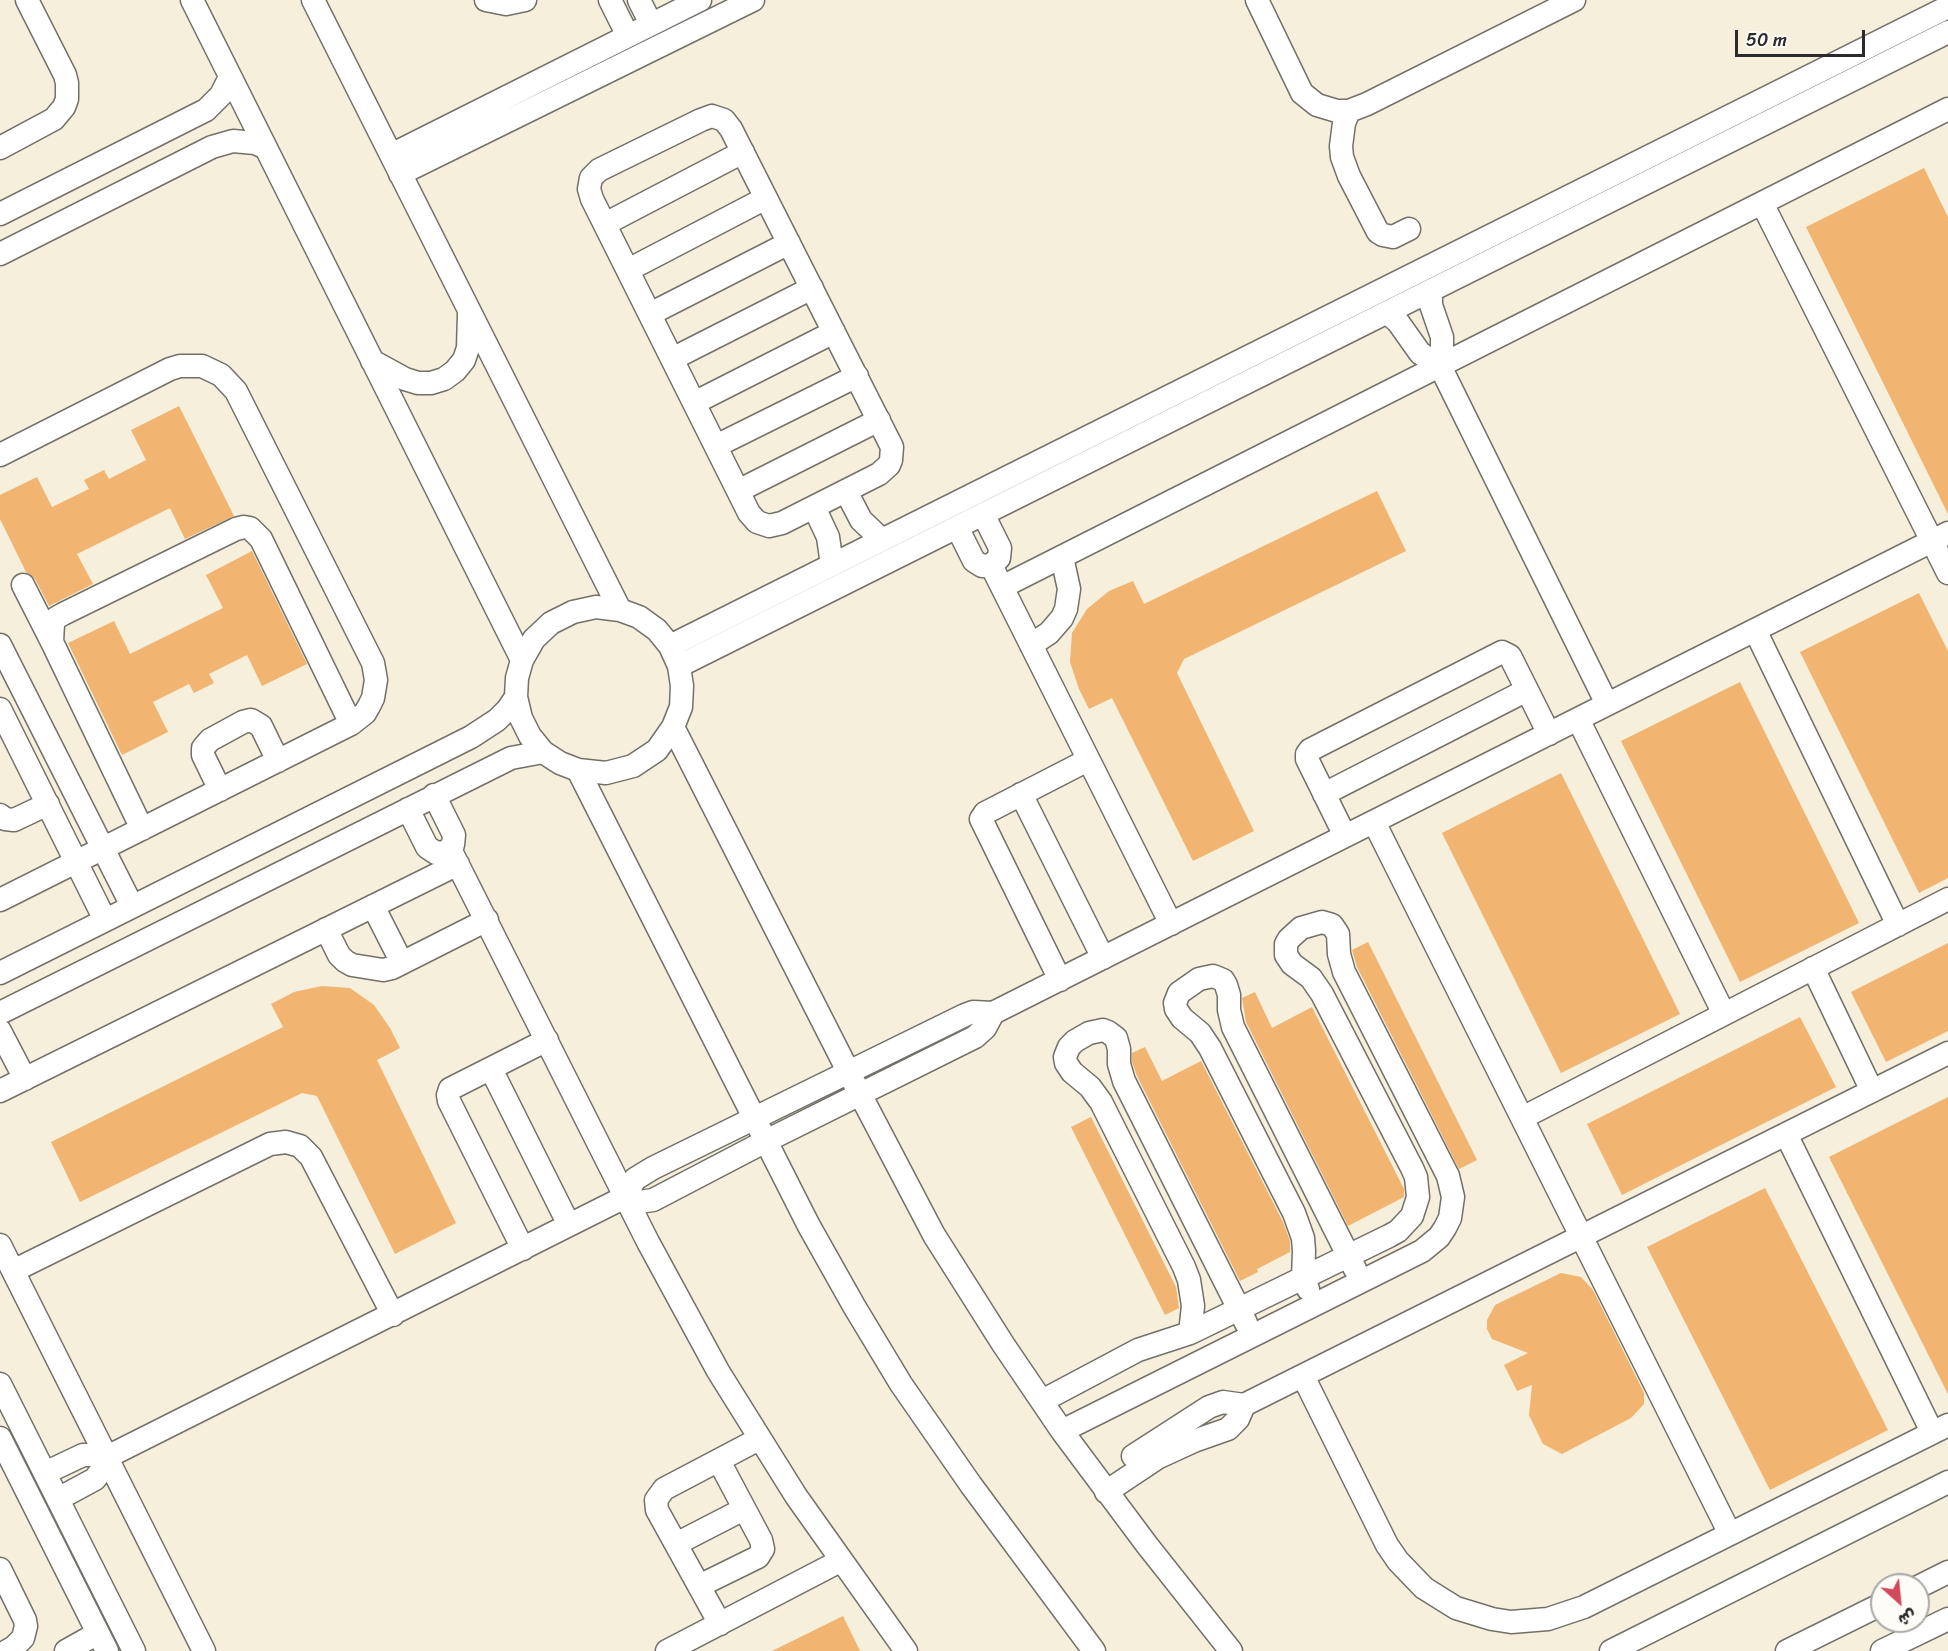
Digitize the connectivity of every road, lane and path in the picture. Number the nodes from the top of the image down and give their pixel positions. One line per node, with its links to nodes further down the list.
1 (27, 0): 19 (street)
2 (192, 0): 16 (street)
3 (313, 0): 22 (street)
4 (486, 0): 5 (street)
5 (525, 0)
6 (610, 0): 15 (street)
7 (639, 0): 13 (street)
8 (700, 0): 13 (street)
9 (753, 0): 22 (street)
10 (1257, 0): 17 (street)
11 (1574, 0): 17 (street)
12 (1948, 7): 52 (street)
13 (651, 24): 15 (street)
14 (1948, 32): 33 (street)
15 (628, 36): 22 (street)
16 (230, 76): 20 (street); 25 (street)
17 (1349, 111): 27 (street)
18 (1945, 118): 24 (street)
19 (0, 147)
20 (264, 147): 28 (street); 39 (street)
21 (743, 152): 23 (street); 26 (street); 26 (street)
22 (395, 164): 34 (street)
23 (766, 198): 29 (street); 31 (street)
24 (1762, 203): 40 (street); 51 (street)
25 (9, 209): 28 (street)
26 (605, 224): 31 (street)
27 (1409, 229)
28 (34, 236): 30 (street)
29 (789, 243): 32 (street); 36 (street)
30 (0, 254)
31 (628, 270): 36 (street)
32 (812, 288): 37 (street); 38 (street)
33 (1431, 291): 35 (street); 40 (street)
34 (469, 311): 39 (street); 59 (street)
35 (1388, 312): 40 (street); 49 (street)
36 (650, 314): 38 (street)
37 (834, 332): 41 (street); 42 (street)
38 (672, 359): 42 (street)
39 (372, 361): 65 (street)
40 (1440, 366): 53 (street); 69 (street)
41 (857, 376): 43 (street); 44 (street)
42 (694, 403): 44 (street)
43 (879, 420): 46 (street); 47 (street)
44 (716, 446): 46 (street)
45 (0, 455): 72 (street)
46 (738, 491): 48 (street)
47 (846, 491): 48 (street); 52 (street)
48 (814, 507): 54 (street)
49 (983, 514): 50 (street); 55 (street)
50 (957, 527): 55 (street); 64 (street)
51 (1940, 537): 56 (street); 60 (street)
52 (882, 540): 54 (street)
53 (1062, 557): 58 (street); 63 (street)
54 (832, 565): 64 (street)
55 (991, 565): 58 (street)
56 (1948, 573)
57 (23, 585): 61 (street)
58 (1002, 587): 63 (street)
59 (620, 610): 64 (street); 65 (street)
60 (1755, 630): 69 (street); 102 (street)
61 (52, 642): 72 (street); 88 (street)
62 (0, 645): 66 (street)
63 (1031, 645): 77 (street)
64 (674, 656): 73 (street)
65 (522, 660): 68 (street)
66 (6, 670): 91 (street)
67 (1527, 690): 74 (street); 82 (street); 82 (street)
68 (516, 697): 76 (street); 90 (street)
69 (1607, 704): 71 (street)
70 (0, 709): 75 (street)
71 (1578, 719): 74 (street); 111 (street)
72 (351, 724): 78 (street)
73 (673, 727): 79 (street); 116 (street)
74 (1549, 734): 87 (street)
75 (6, 738): 84 (street)
76 (543, 752): 79 (street); 83 (street)
77 (1088, 760): 81 (street); 101 (street)
78 (278, 761): 80 (street); 80 (street)
79 (578, 770): 122 (street)
80 (220, 790): 88 (street)
81 (1021, 794): 104 (street); 108 (street)
82 (1324, 794): 89 (street)
83 (434, 795): 85 (street); 92 (street)
84 (48, 804): 86 (street); 93 (street)
85 (408, 809): 92 (street); 94 (street)
86 (0, 815)
87 (1374, 822): 89 (street); 121 (street)
88 (142, 829): 91 (street)
89 (1345, 836): 101 (street)
90 (252, 846): 94 (street); 97 (street)
91 (103, 849): 93 (street); 97 (street)
92 (454, 856): 98 (street); 100 (street)
93 (76, 862): 96 (street); 99 (street)
94 (269, 879): 109 (street)
95 (1948, 899): 102 (street)
96 (0, 900)
97 (132, 906): 99 (street)
98 (373, 906): 103 (street); 105 (street)
99 (105, 920): 107 (street)
100 (487, 920): 105 (street); 113 (street)
101 (1172, 924): 104 (street)
102 (1898, 925): 106 (street)
103 (326, 929): 105 (street); 117 (street)
104 (1103, 958): 108 (street)
105 (402, 963)
106 (1813, 968): 111 (street); 119 (street)
107 (0, 973)
108 (1060, 980): 110 (street)
109 (0, 1013)
110 (993, 1013): 116 (street); 120 (street)
111 (1724, 1014): 121 (street)
112 (0, 1031): 117 (street)
113 (547, 1040): 115 (street); 125 (street)
114 (1948, 1053): 119 (street)
115 (491, 1069): 126 (street); 129 (street)
116 (849, 1073): 120 (street); 122 (street)
117 (25, 1079): 118 (street)
118 (0, 1090)
119 (1872, 1091): 123 (street)
120 (860, 1094): 124 (street); 141 (street)
121 (1522, 1118): 127 (street)
122 (755, 1119): 124 (street); 125 (street)
123 (1786, 1134): 127 (street); 142 (street)
124 (766, 1141): 125 (street); 170 (street)
125 (625, 1197): 126 (street); 145 (street)
126 (569, 1225): 129 (street)
127 (1582, 1236): 139 (street); 153 (street)
128 (0, 1245): 131 (street)
129 (523, 1249): 136 (street)
130 (1348, 1256): 132 (street); 132 (street); 133 (street); 133 (street)
131 (13, 1271): 136 (street); 146 (street)
132 (1303, 1278): 134 (street); 135 (street)
133 (1361, 1281): 134 (street)
134 (1314, 1304): 138 (street)
135 (1239, 1309): 137 (street); 137 (street); 138 (street)
136 (393, 1315): 146 (street)
137 (1190, 1333): 141 (street)
138 (1252, 1335): 143 (street)
139 (1302, 1376): 150 (street); 153 (street)
140 (0, 1384): 148 (street)
141 (1042, 1401): 143 (street)
142 (1940, 1429): 153 (street)
143 (1062, 1431): 150 (street)
144 (0, 1438): 163 (street)
145 (759, 1439): 147 (street); 155 (street)
146 (107, 1457): 148 (street); 151 (street); 167 (street)
147 (719, 1461): 152 (street); 154 (street)
148 (45, 1473): 151 (street)
149 (1948, 1482): 172 (street)
150 (1101, 1485): 171 (street)
151 (58, 1498): 166 (street)
152 (744, 1509): 154 (street); 159 (street)
153 (1731, 1534)
154 (676, 1544): 159 (street)
155 (840, 1560): 162 (street); 169 (street)
156 (0, 1569): 164 (street)
157 (1948, 1572): 158 (street)
158 (1930, 1581)
159 (699, 1586): 162 (street)
160 (1870, 1610): 173 (street)
161 (1948, 1618): 174 (street)
162 (720, 1624): 168 (street)
163 (102, 1642): 165 (street)
164 (7, 1651)
165 (66, 1651)
166 (134, 1651)
167 (204, 1651)
168 (667, 1651)
169 (906, 1651)
170 (1094, 1651)
171 (1231, 1651)
172 (1611, 1651)
173 (1787, 1651)
174 (1882, 1651)

